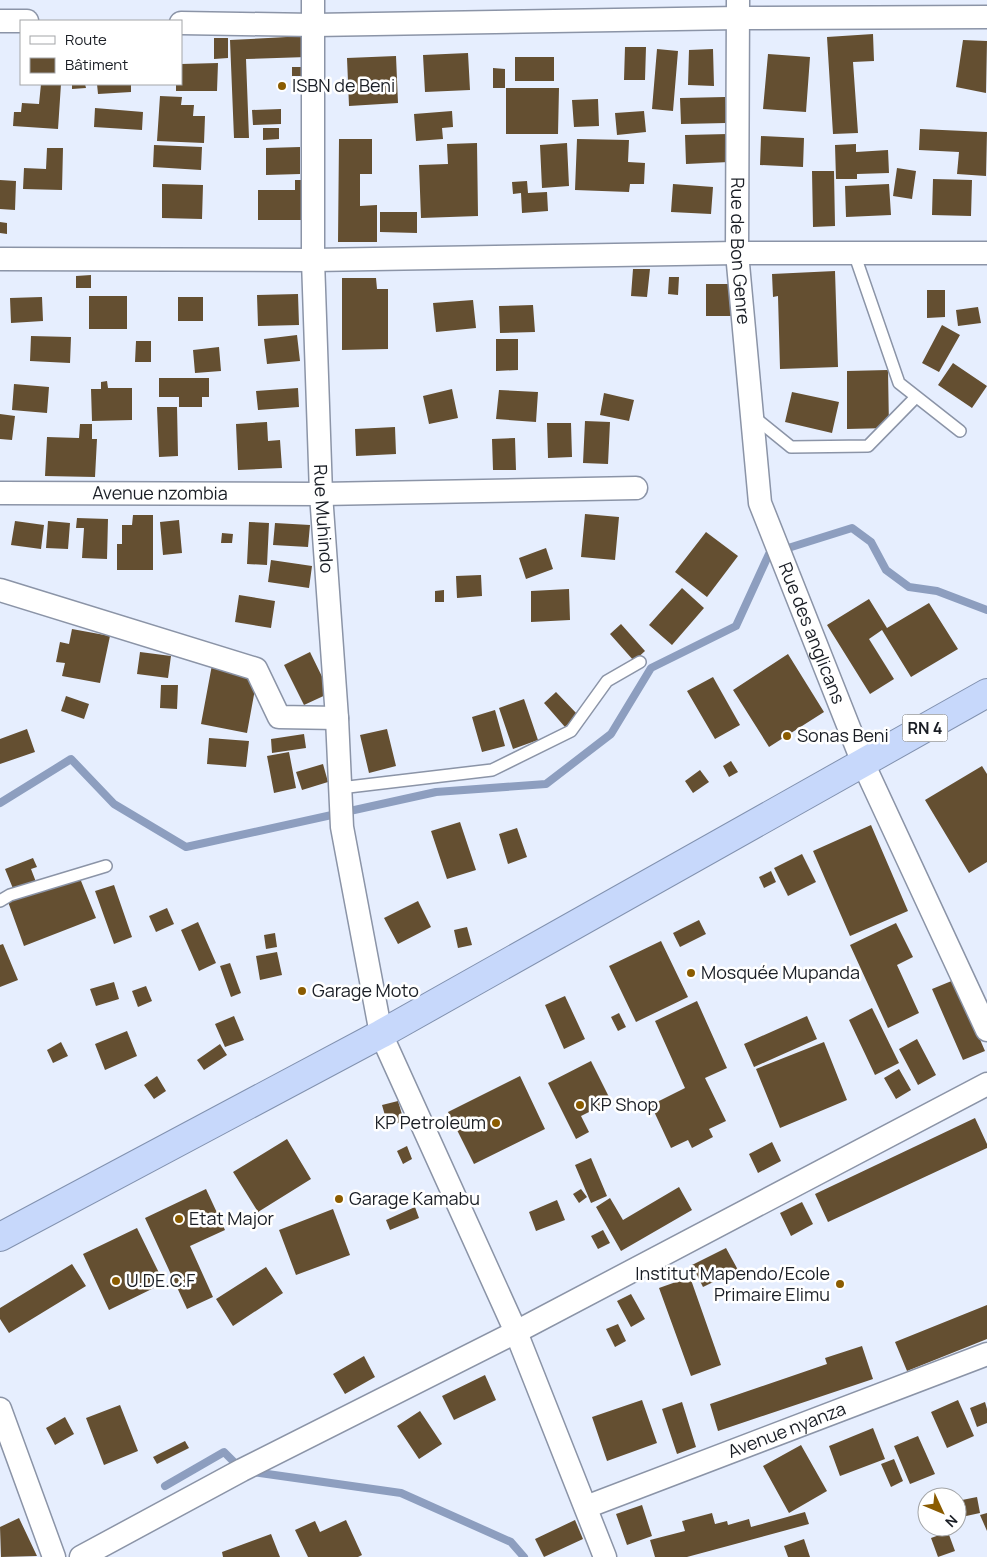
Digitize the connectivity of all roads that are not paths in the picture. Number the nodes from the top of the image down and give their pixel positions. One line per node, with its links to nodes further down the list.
1 (313, 0): 7 (street, Rue Muhindo)
2 (738, 9): 3 (street); 7 (street); 8 (street, Rue de Bon Genre)
3 (987, 17)
4 (0, 21): 5 (street)
5 (20, 21)
6 (182, 23): 7 (street)
7 (314, 25): 12 (street, Rue Muhindo)
8 (737, 253): 9 (street); 12 (street); 14 (street, Rue de Bon Genre)
9 (854, 253): 10 (street); 13 (lane)
10 (987, 253)
11 (0, 259): 12 (street)
12 (314, 260): 18 (street, Rue Muhindo)
13 (916, 397): 14 (lane); 15 (lane)
14 (752, 416): 19 (street, Rue de Bon Genre)
15 (960, 431)
16 (636, 488): 18 (street, Avenue nzombia)
17 (0, 492): 18 (street, Avenue nzombia)
18 (321, 494): 23 (street, Rue Muhindo)
19 (760, 502): 24 (street, Rue des anglicans)
20 (0, 590): 23 (street)
21 (640, 662): 25 (lane)
22 (987, 693): 24 (highway, RN 4)
23 (337, 718): 25 (street, Rue Muhindo)
24 (863, 763): 28 (street, Rue des anglicans); 29 (highway, RN 4)
25 (341, 794): 29 (street, Rue Muhindo)
26 (106, 866): 27 (lane)
27 (0, 901)
28 (987, 1030)
29 (381, 1034): 31 (highway, RN 4); 32 (street, Rue Muhindo)
30 (987, 1084): 32 (street)
31 (0, 1237)
32 (516, 1332): 35 (street, Rue Muhindo); 37 (street)
33 (987, 1354): 35 (street, Avenue nyanza)
34 (0, 1409): 36 (street)
35 (586, 1507): 38 (street, Rue Muhindo)
36 (54, 1557)
37 (81, 1557)
38 (605, 1557)

